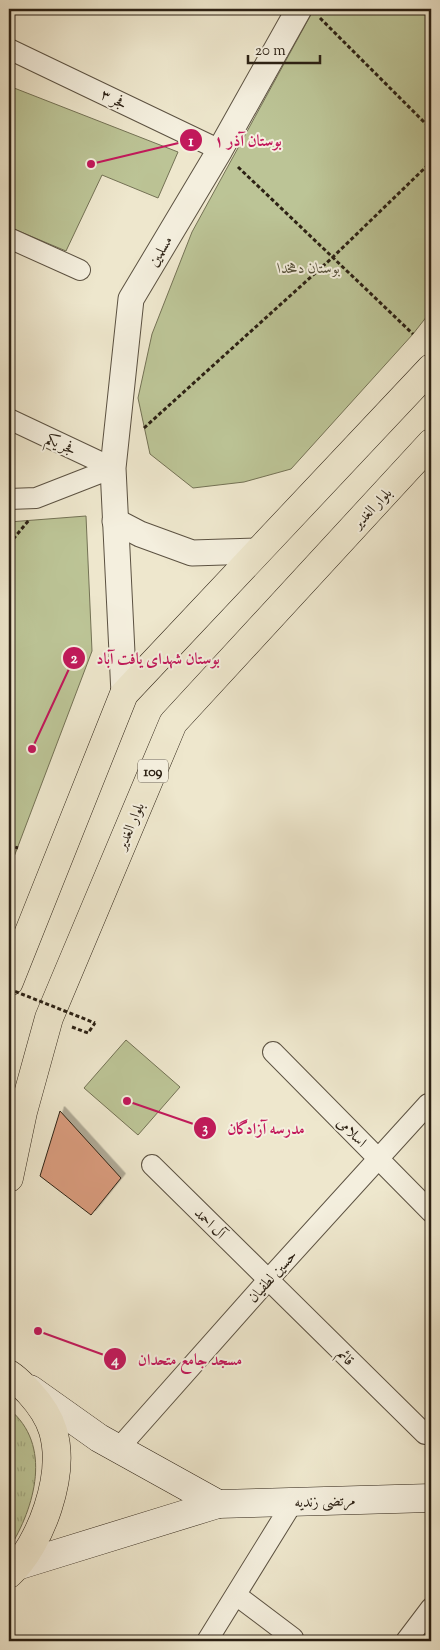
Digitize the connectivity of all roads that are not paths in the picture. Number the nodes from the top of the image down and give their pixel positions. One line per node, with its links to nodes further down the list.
1 (310, 13): 3 (street, مسلمین)
2 (9, 49): 3 (street, فجر ۳)
3 (220, 150): 9 (street, مسلمین)
4 (9, 238): 5 (street)
5 (80, 270)
6 (431, 368): 12 (main road)
7 (9, 420): 9 (street, فجر یکم)
8 (431, 443): 19 (main road, بلوار الغدیر / 109)
9 (113, 468): 10 (street); 11 (street, مسلمین)
10 (9, 499)
11 (116, 521): 12 (street); 13 (street, مسلمین)
12 (258, 551): 13 (main road)
13 (124, 694): 14 (main road)
14 (9, 982)
15 (273, 1052): 17 (street, اسلامی)
16 (428, 1104): 17 (street, حسین لطفیان)
17 (379, 1159): 20 (street, اسلامی); 21 (street, حسین لطفیان)
18 (152, 1165): 21 (street, آل احمد)
19 (9, 1178)
20 (431, 1212)
21 (268, 1280): 23 (street, قائم); 24 (street, حسین لطفیان)
22 (11, 1372): 24 (main road); 28 (main road)
23 (425, 1434)
24 (118, 1449): 27 (main road)
25 (431, 1498): 26 (main road, مرتضی زندیه)
26 (293, 1502): 27 (main road, مرتضی زندیه); 29 (street)
27 (218, 1504): 28 (main road)
28 (13, 1570)
29 (236, 1595): 31 (street); 32 (street)
30 (431, 1608): 33 (street)
31 (293, 1638)
32 (207, 1641)
33 (406, 1641)

